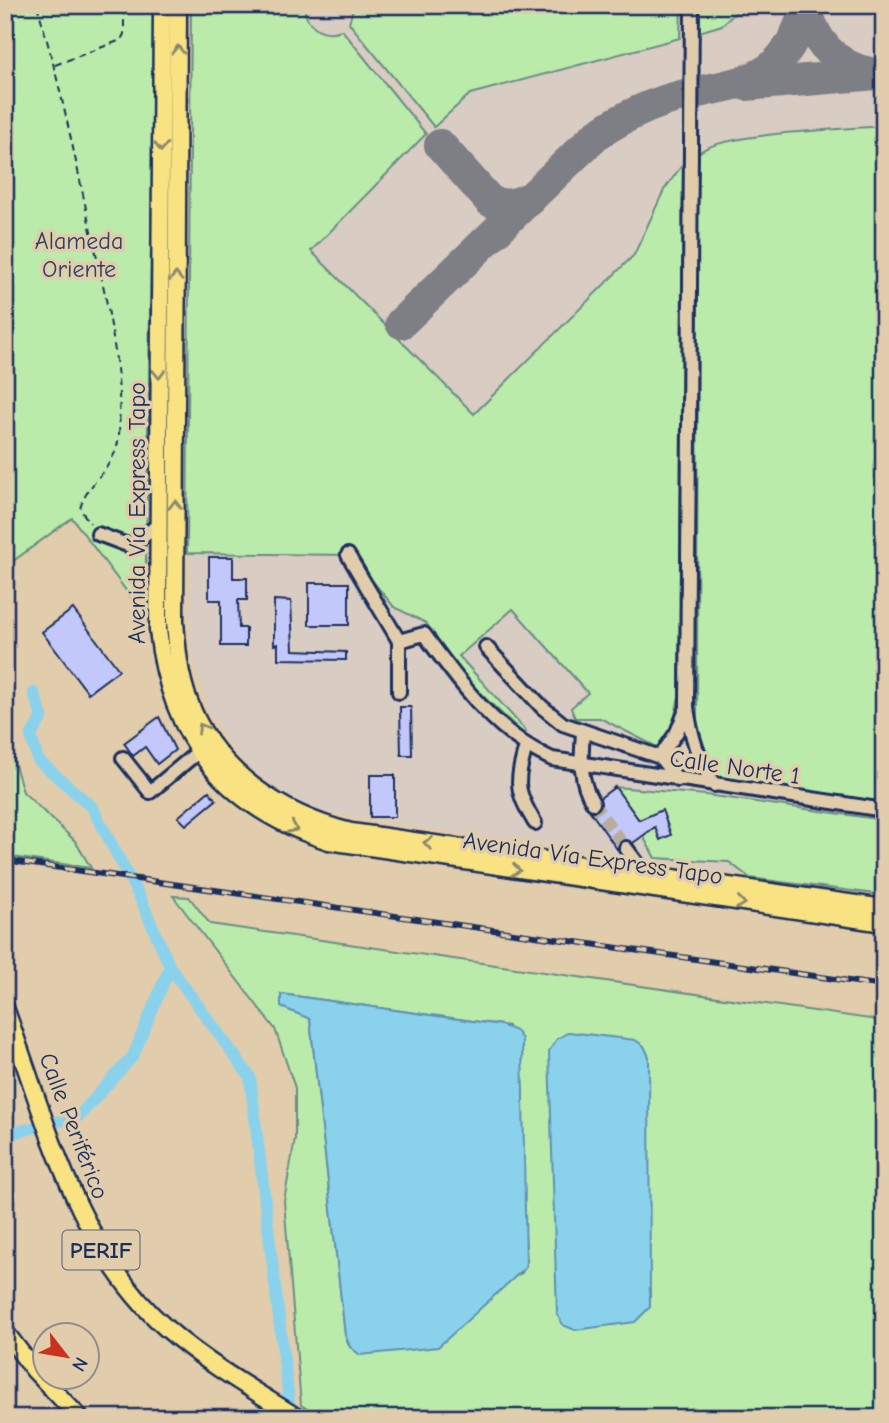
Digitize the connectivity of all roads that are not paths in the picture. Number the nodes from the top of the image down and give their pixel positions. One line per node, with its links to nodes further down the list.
1 (162, 5): 4 (main road, Avenida Vía Express Tapo, one-way to 4)
2 (178, 5): 23 (main road, Avenida Vía Express Tapo, one-way to 2)
3 (692, 5): 10 (lane)
4 (158, 525): 5 (lane); 13 (main road, Avenida Vía Express Tapo)
5 (98, 534)
6 (348, 555): 7 (lane)
7 (399, 641): 9 (lane); 12 (lane, Calle Norte 1)
8 (486, 648): 11 (lane)
9 (399, 691)
10 (687, 707): 14 (lane); 18 (lane)
11 (583, 733): 14 (lane); 16 (lane)
12 (526, 746): 16 (lane, Calle Norte 1); 21 (lane)
13 (199, 751): 15 (lane); 24 (main road, Avenida Vía Express Tapo, one-way to 24)
14 (660, 757): 17 (lane)
15 (124, 758)
16 (581, 766): 17 (lane, Calle Norte 1); 19 (lane)
17 (678, 780): 18 (lane, Calle Norte 1)
18 (714, 785): 20 (lane, Calle Norte 1)
19 (593, 803)
20 (884, 810)
21 (535, 823)
22 (626, 848): 23 (lane)
23 (644, 873): 24 (lane); 25 (main road, Avenida Vía Express Tapo)
24 (658, 891): 26 (main road, Avenida Vía Express Tapo, one-way to 26)
25 (884, 908)
26 (884, 923)
27 (5, 1008): 30 (main road, Calle Periférico / PERIF)
28 (5, 1332): 29 (main road)
29 (80, 1418)
30 (298, 1418)

